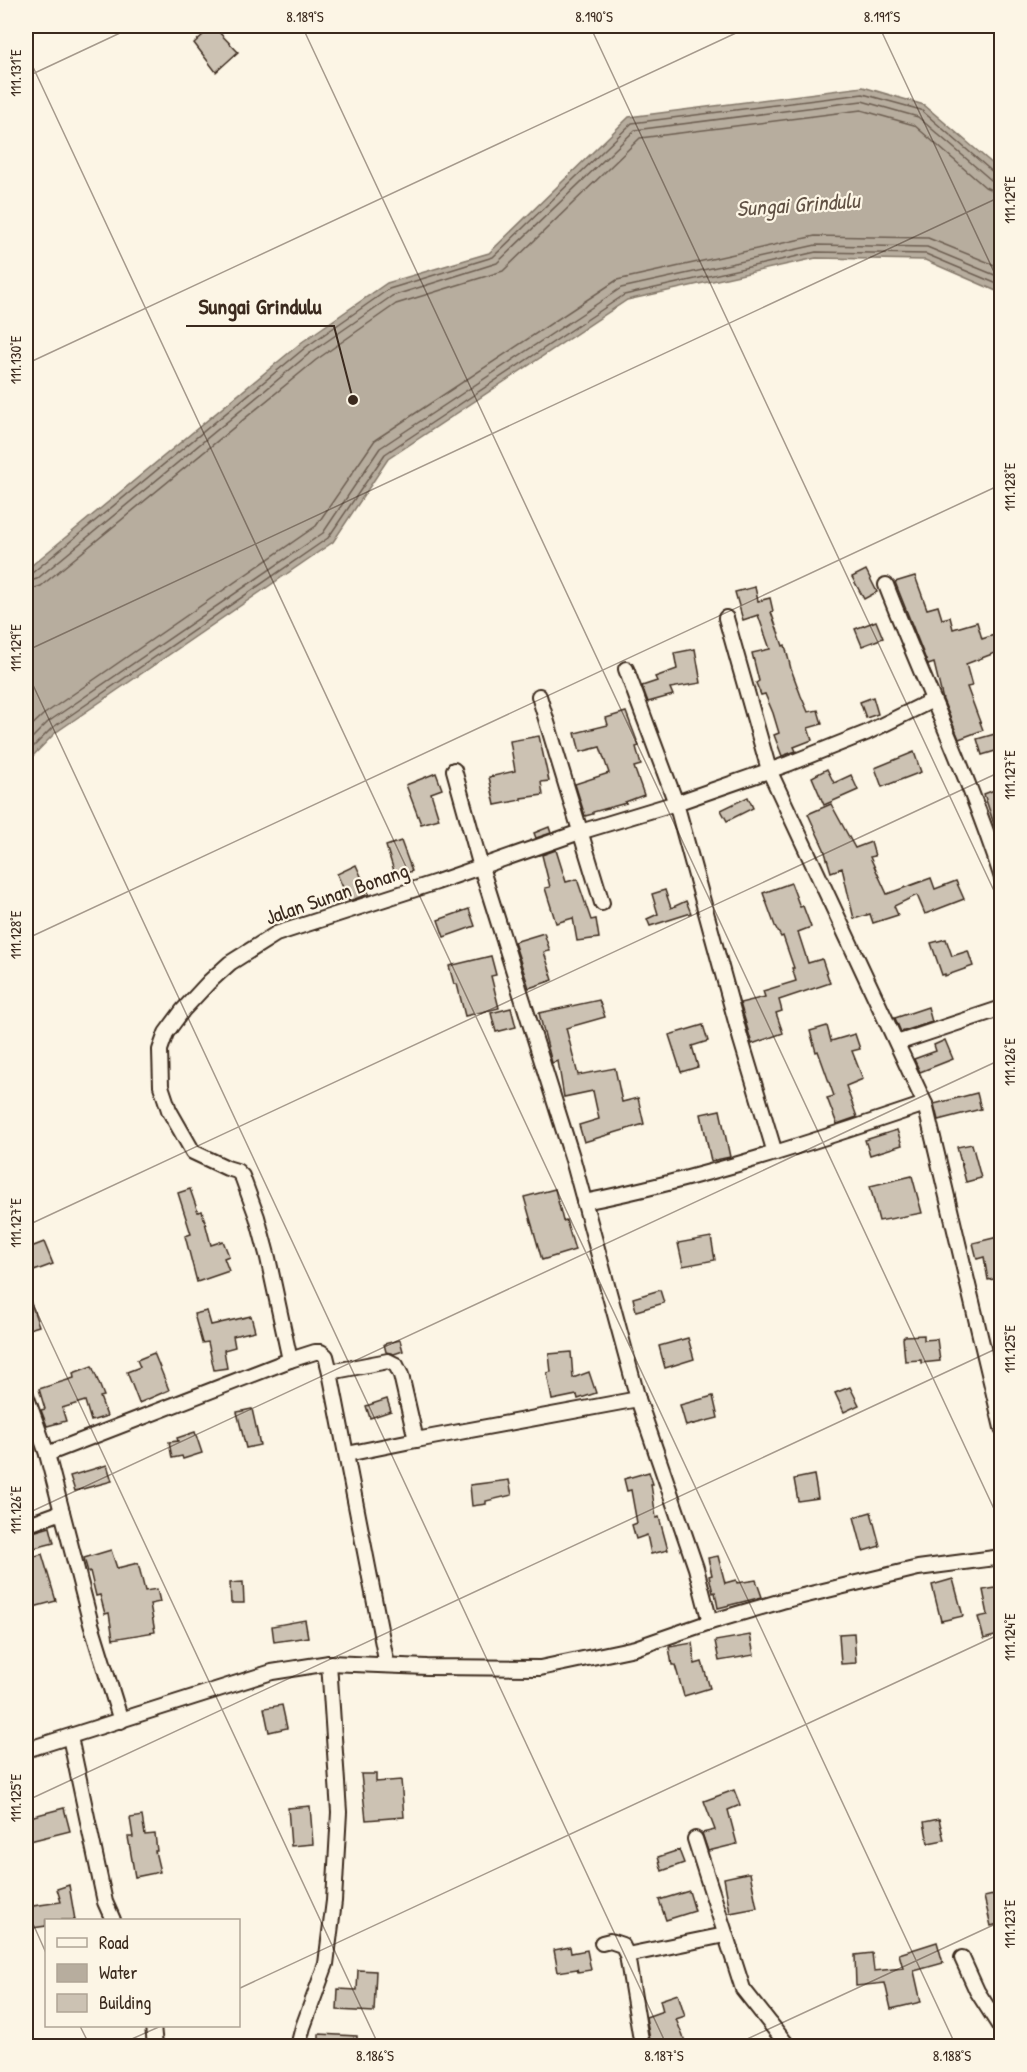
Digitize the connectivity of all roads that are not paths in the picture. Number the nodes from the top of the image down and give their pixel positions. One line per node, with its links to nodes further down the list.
1 (886, 585): 5 (street)
2 (726, 618): 7 (street)
3 (626, 669): 8 (street)
4 (539, 696): 9 (street)
5 (933, 700): 7 (street, Jalan Sunan Bonang); 11 (street)
6 (454, 770): 10 (street)
7 (769, 770): 8 (street, Jalan Sunan Bonang); 14 (street)
8 (676, 803): 9 (street, Jalan Sunan Bonang); 16 (street)
9 (580, 832): 10 (street, Jalan Sunan Bonang); 12 (street)
10 (481, 867): 17 (street); 18 (street, Jalan Sunan Bonang)
11 (1002, 878)
12 (602, 903)
13 (1002, 1008): 14 (street)
14 (897, 1043): 15 (street)
15 (925, 1104): 16 (street); 22 (street)
16 (775, 1153): 17 (street)
17 (584, 1202): 21 (street)
18 (290, 1360): 19 (street); 25 (street)
19 (330, 1372): 24 (street); 26 (street)
20 (26, 1395): 25 (street)
21 (638, 1399): 24 (street); 30 (street)
22 (999, 1409): 23 (street)
23 (1002, 1428)
24 (416, 1440): 26 (street)
25 (47, 1454): 27 (street)
26 (346, 1454): 32 (street)
27 (62, 1512): 28 (street); 33 (street)
28 (26, 1525)
29 (1002, 1557): 30 (street)
30 (710, 1622): 32 (street)
31 (329, 1662): 32 (street); 33 (street); 45 (street)
32 (387, 1665)
33 (121, 1720): 34 (street)
34 (70, 1737): 35 (street); 37 (street)
35 (26, 1750)
36 (695, 1839): 38 (street)
37 (113, 1919)
38 (725, 1935): 40 (street); 47 (street)
39 (602, 1943): 40 (street)
40 (627, 1955): 46 (street)
41 (962, 1958): 43 (street)
42 (153, 2027): 44 (street)
43 (1002, 2030)
44 (155, 2046)
45 (298, 2046)
46 (642, 2046)
47 (788, 2046)

